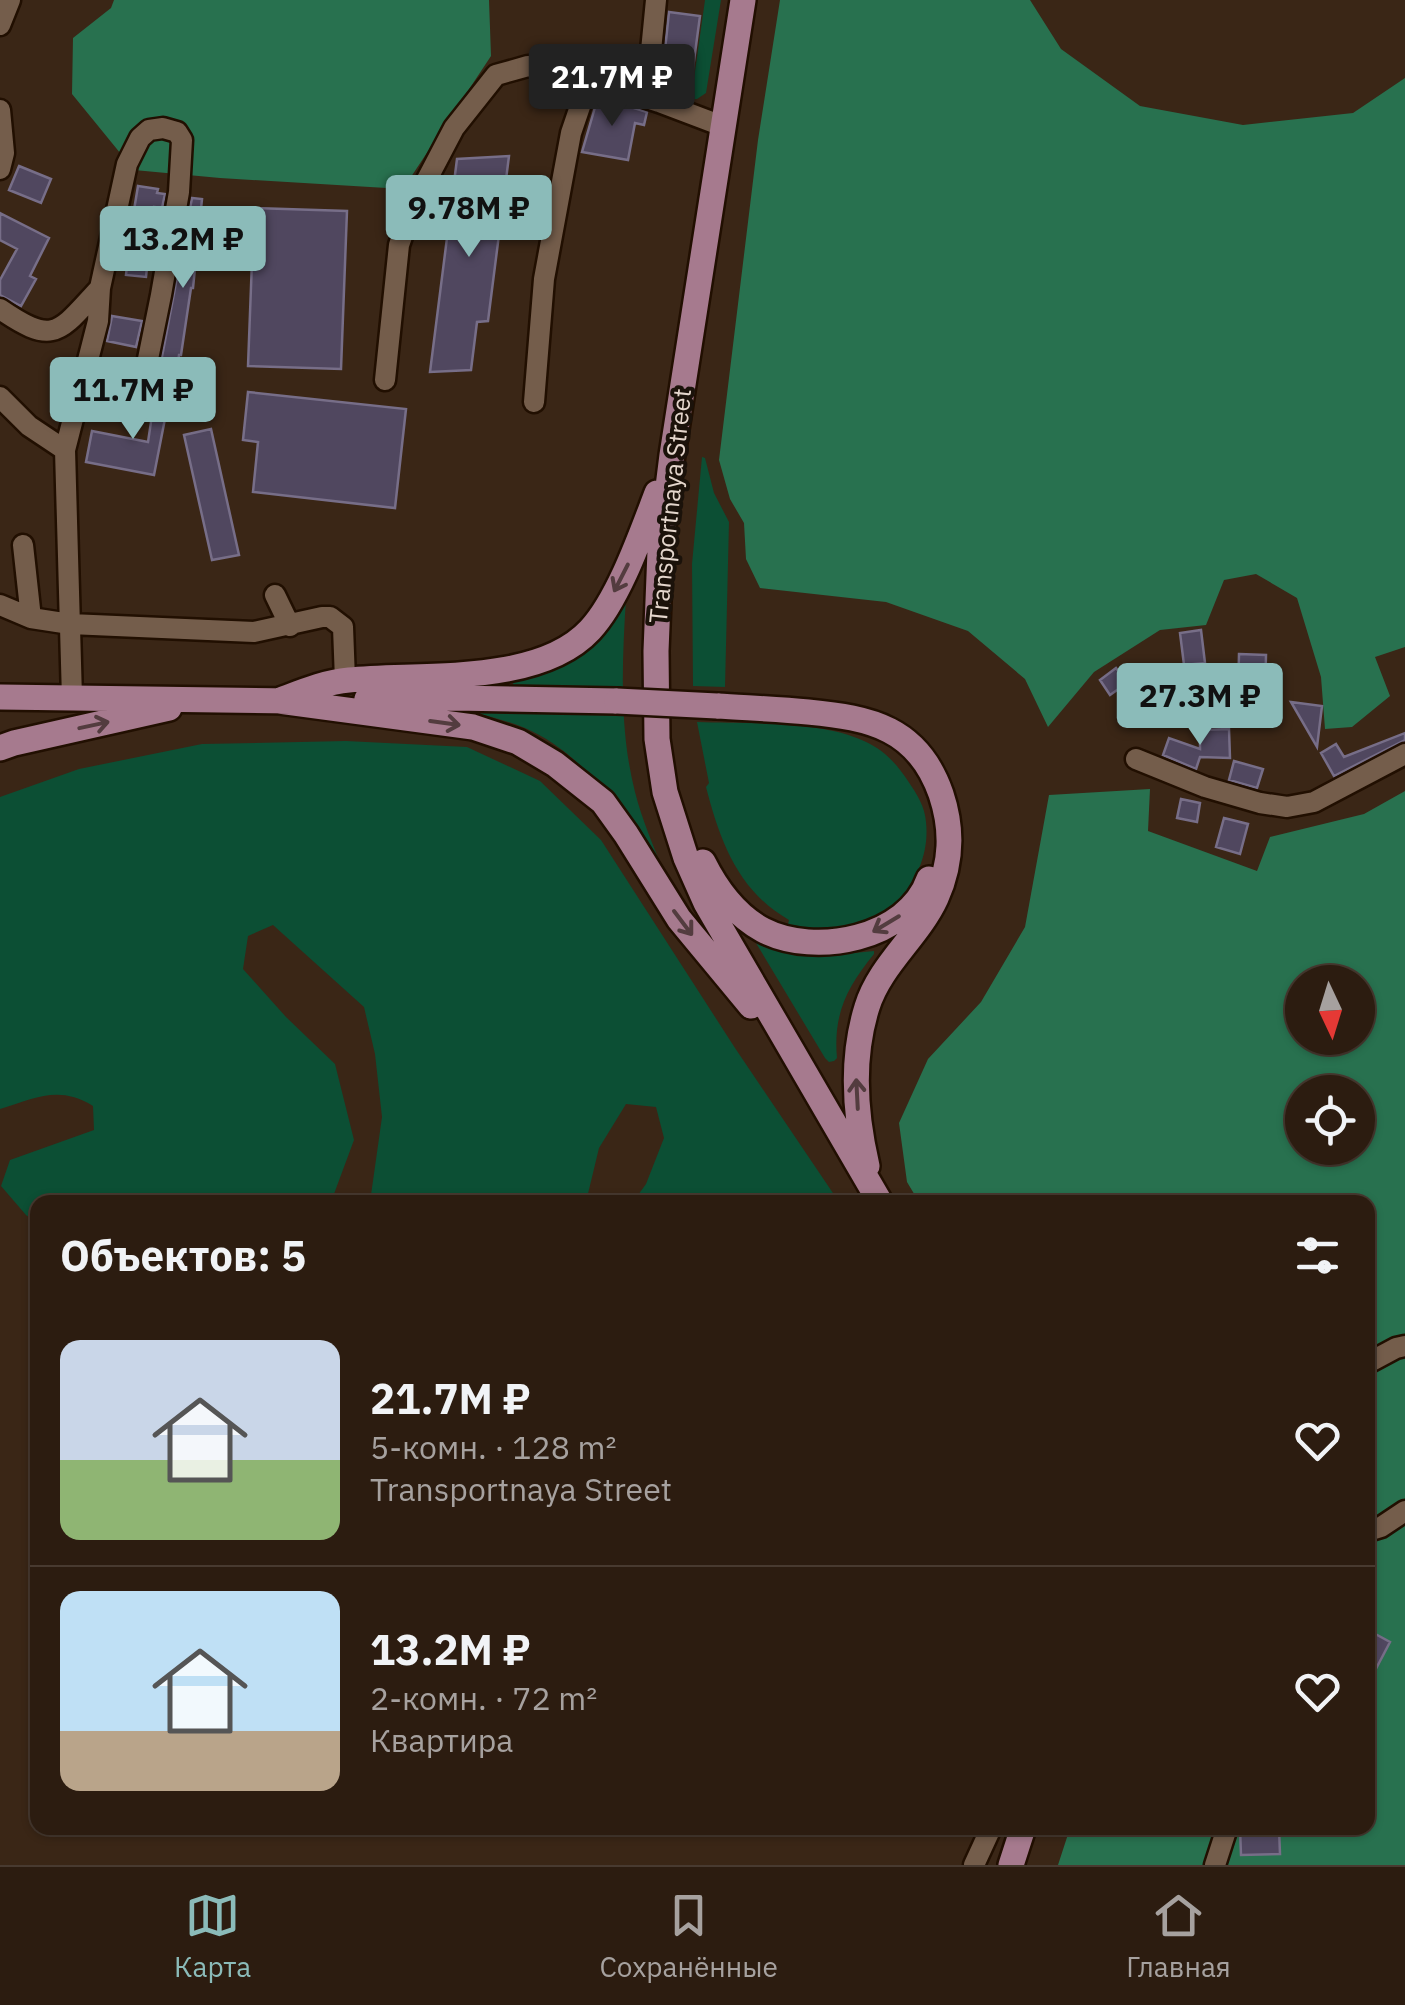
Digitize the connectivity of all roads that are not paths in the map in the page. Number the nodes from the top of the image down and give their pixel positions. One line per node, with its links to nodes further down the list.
1 (10, 0): 4 (street)
2 (656, 0): 6 (street)
3 (743, 0): 8 (main road, Transportnaya Street)
4 (0, 25)
5 (588, 80): 6 (street); 12 (street); 14 (street)
6 (659, 102): 8 (street)
7 (0, 110): 9 (street)
8 (724, 127): 17 (main road, Transportnaya Street)
9 (0, 169)
10 (100, 288): 11 (street); 15 (street); 16 (street)
11 (0, 309)
12 (385, 380)
13 (0, 397): 16 (street)
14 (534, 402)
15 (137, 413)
16 (64, 450): 22 (street)
17 (672, 455): 24 (main road, one-way to 24); 33 (main road, Transportnaya Street)
18 (24, 545): 21 (street)
19 (275, 596): 23 (street)
20 (0, 605): 21 (street)
21 (31, 618): 22 (street)
22 (70, 624): 23 (street); 26 (street)
23 (290, 626): 24 (street)
24 (345, 680): 28 (main road)
25 (0, 697): 26 (main road)
26 (72, 698): 27 (main road)
27 (203, 699): 28 (main road); 29 (main road, one-way to 27)
28 (279, 701): 32 (main road, bridge); 34 (main road, one-way to 34)
29 (0, 748)
30 (1405, 754): 31 (street)
31 (1136, 760)
32 (935, 777): 33 (main road, one-way to 33); 36 (main road, one-way to 32)
33 (665, 792): 34 (main road, Transportnaya Street)
34 (797, 1062): 35 (main road, Transportnaya Street)
35 (875, 1195)
36 (876, 1195)
37 (1405, 1346): 38 (street)
38 (1375, 1359)
39 (1405, 1512): 40 (street)
40 (1375, 1529)
41 (989, 1835): 44 (street)
42 (1021, 1835): 45 (main road)
43 (1225, 1835): 46 (street)
44 (974, 1865)
45 (1010, 1865)
46 (1216, 1865)

